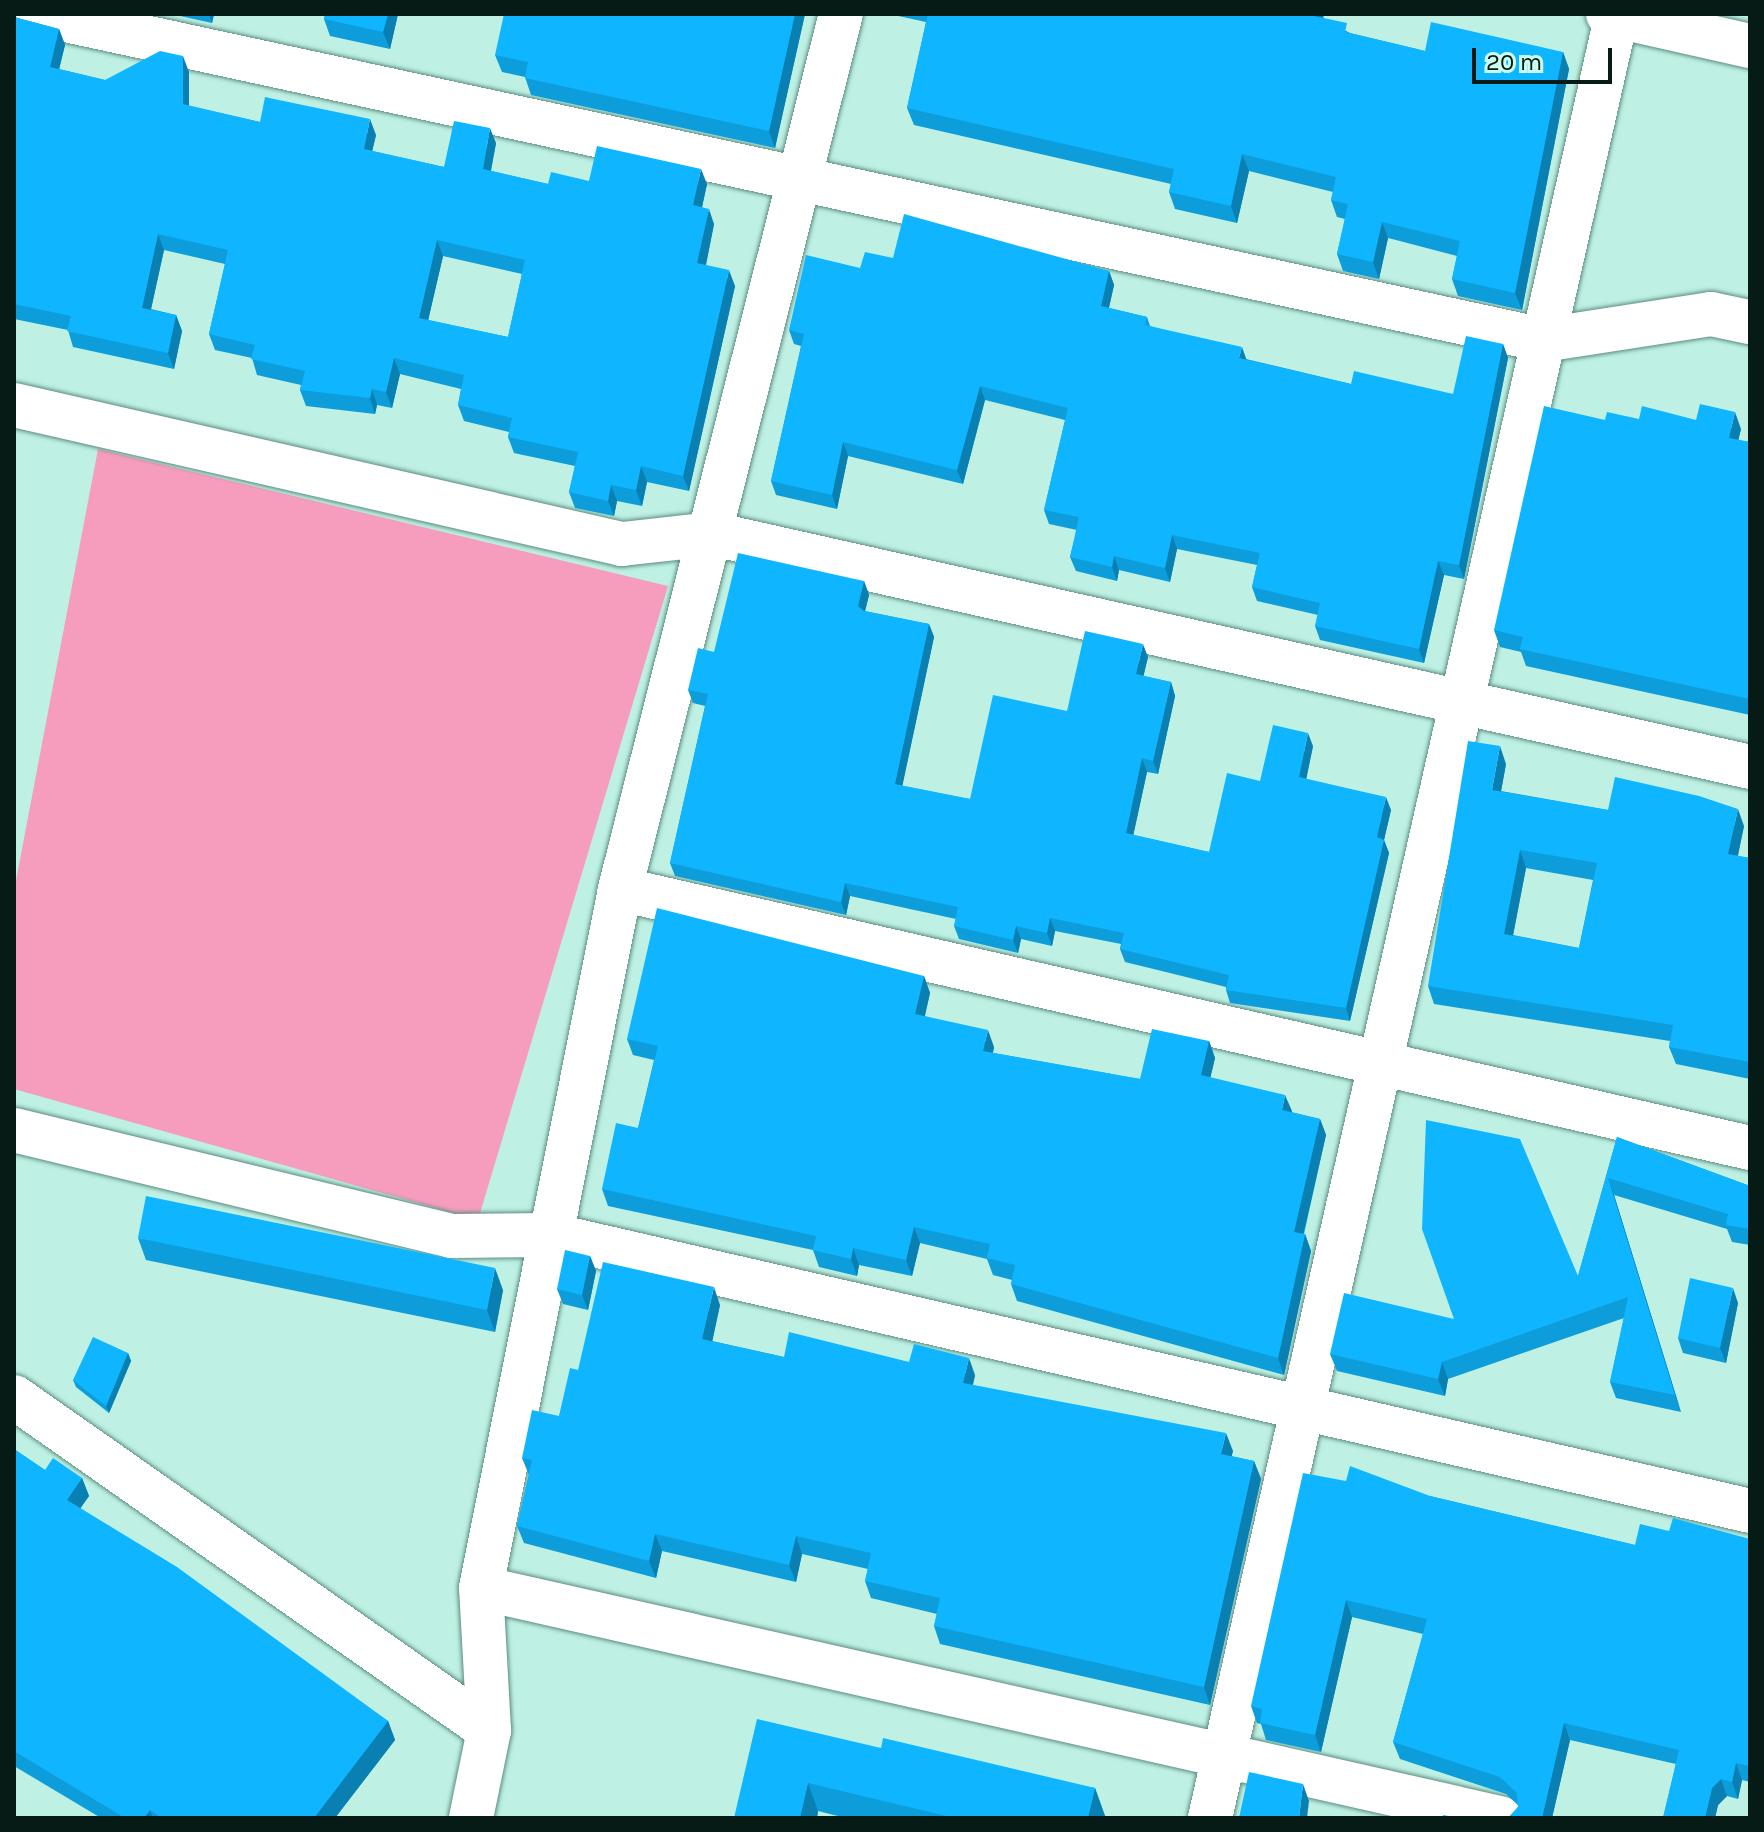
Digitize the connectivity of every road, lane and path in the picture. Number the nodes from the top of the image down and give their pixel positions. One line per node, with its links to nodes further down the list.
1 (38, 14): 5 (street)
2 (841, 14): 5 (street)
3 (1614, 15): 4 (street); 7 (street)
4 (1750, 46)
5 (804, 181): 7 (street); 9 (street)
6 (1750, 322): 7 (street)
7 (1543, 340): 10 (street)
8 (14, 405): 9 (street)
9 (713, 534): 10 (street); 12 (street)
10 (1462, 701): 11 (street); 13 (street)
11 (1750, 767)
12 (620, 889): 13 (street); 16 (street)
13 (1381, 1059): 15 (street); 18 (street)
14 (14, 1130): 16 (street)
15 (1750, 1148)
16 (551, 1235): 18 (street); 20 (street)
17 (14, 1397): 21 (street)
18 (1302, 1410): 19 (street); 22 (street)
19 (1750, 1511)
20 (481, 1588): 21 (street); 22 (street)
21 (489, 1730): 23 (street)
22 (1224, 1756): 24 (street); 25 (street)
23 (471, 1818)
24 (1210, 1818)
25 (1500, 1818)

